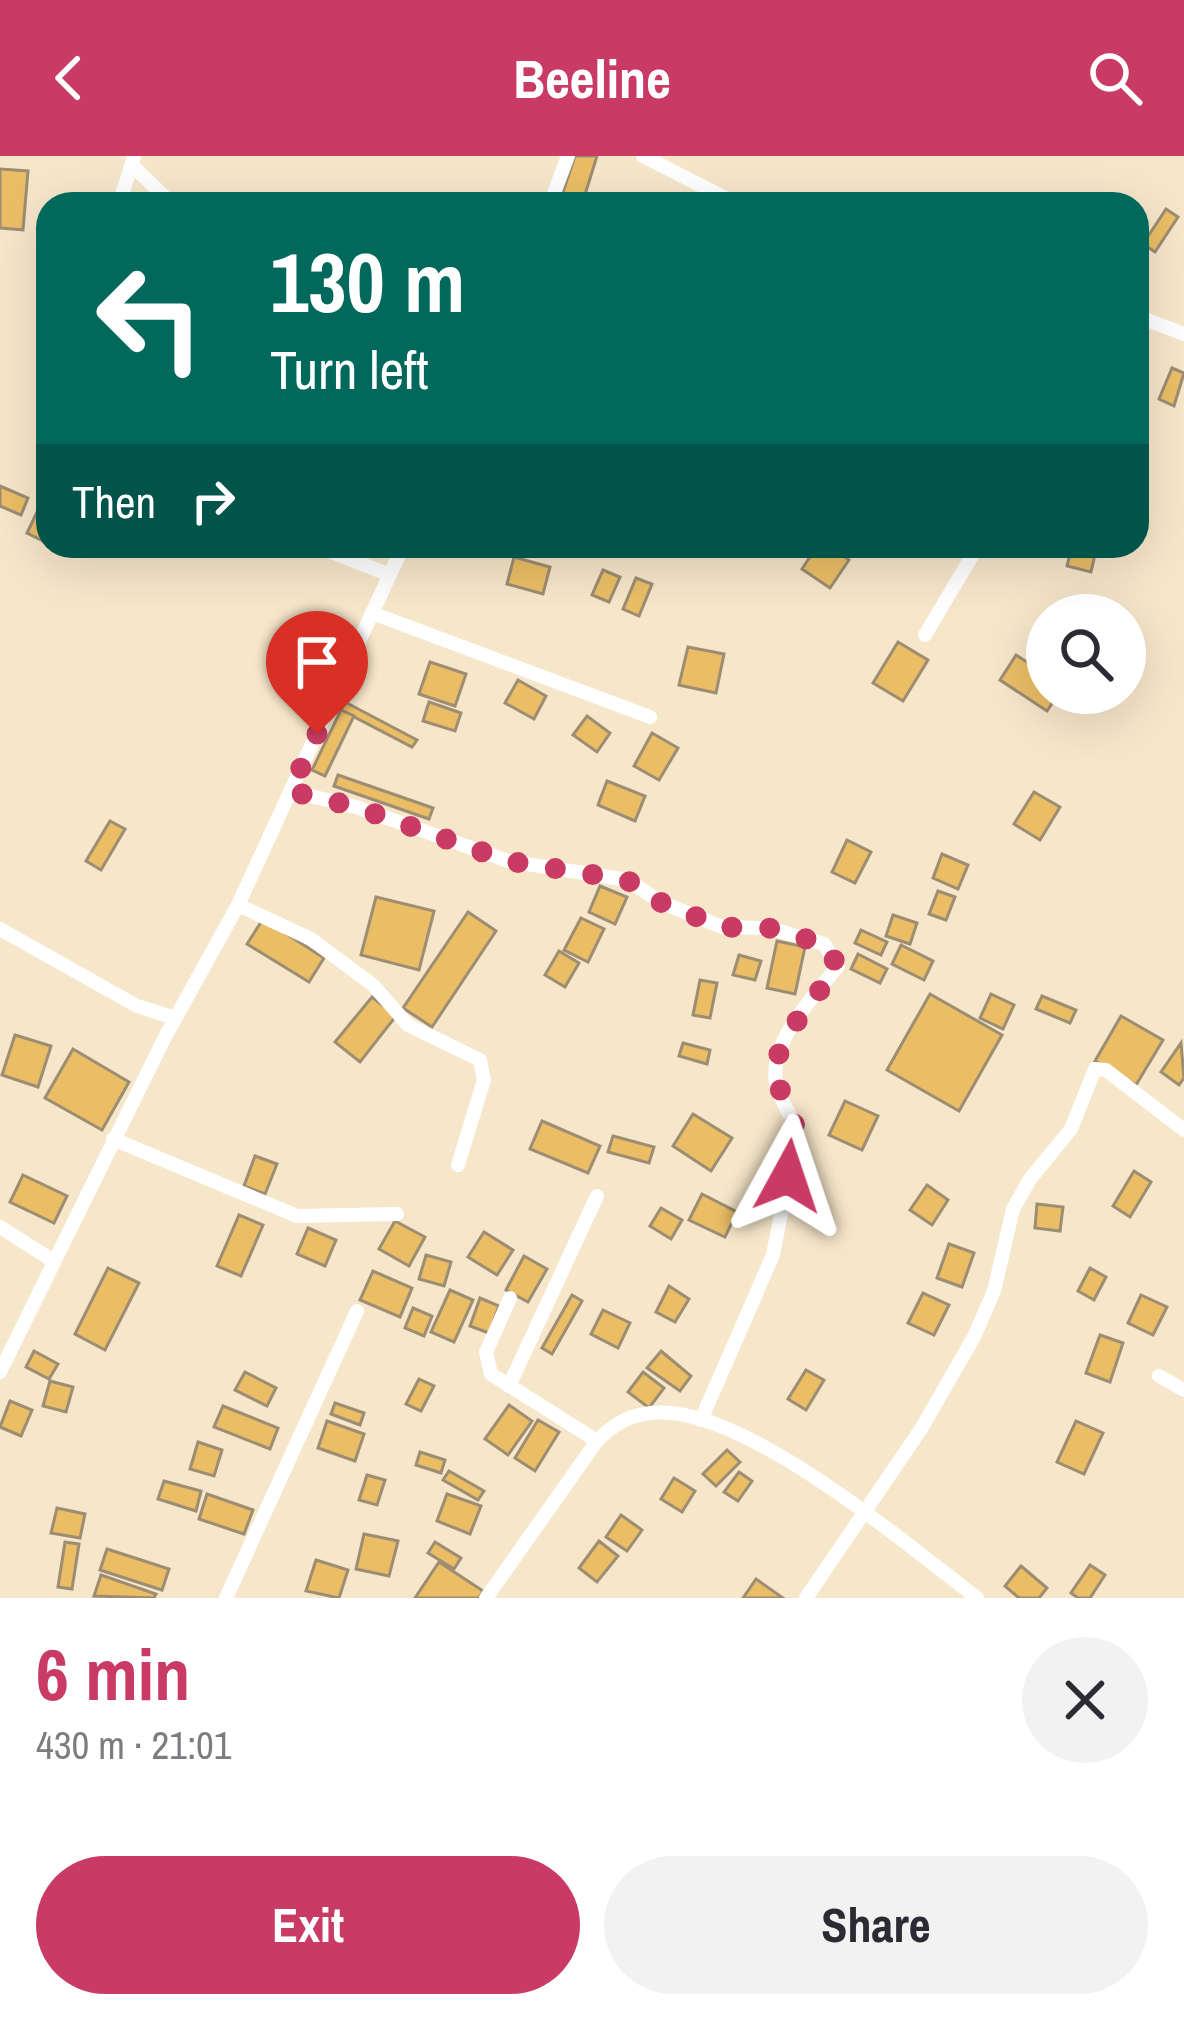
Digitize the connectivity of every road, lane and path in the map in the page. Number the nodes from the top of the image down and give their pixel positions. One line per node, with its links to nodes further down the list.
1 (568, 156): 6 (street)
2 (643, 156): 7 (street)
3 (133, 160): 4 (street); 5 (street)
4 (123, 192)
5 (161, 192)
6 (554, 192)
7 (714, 192)
8 (1149, 321): 9 (street)
9 (1184, 334)
10 (347, 558): 13 (street)
11 (398, 558): 13 (street)
12 (971, 558): 15 (street)
13 (390, 575): 14 (street)
14 (372, 613): 16 (street); 17 (street)
15 (925, 635)
16 (650, 717)
17 (290, 791): 18 (street); 34 (street)
18 (238, 905): 20 (street); 23 (street)
19 (0, 929): 20 (street)
20 (175, 1018): 22 (street)
21 (1184, 1130): 36 (street)
22 (113, 1139): 25 (street); 27 (street)
23 (458, 1166)
24 (597, 1196): 32 (street)
25 (397, 1214)
26 (0, 1227): 27 (street)
27 (52, 1260): 30 (street)
28 (510, 1298): 32 (street)
29 (358, 1311): 37 (street)
30 (0, 1372)
31 (1159, 1376): 33 (street)
32 (509, 1386): 35 (street)
33 (1184, 1390)
34 (700, 1420): 35 (street); 36 (street)
35 (596, 1441): 38 (street)
36 (862, 1514): 39 (street); 40 (street)
37 (226, 1598)
38 (486, 1598)
39 (806, 1598)
40 (977, 1598)

